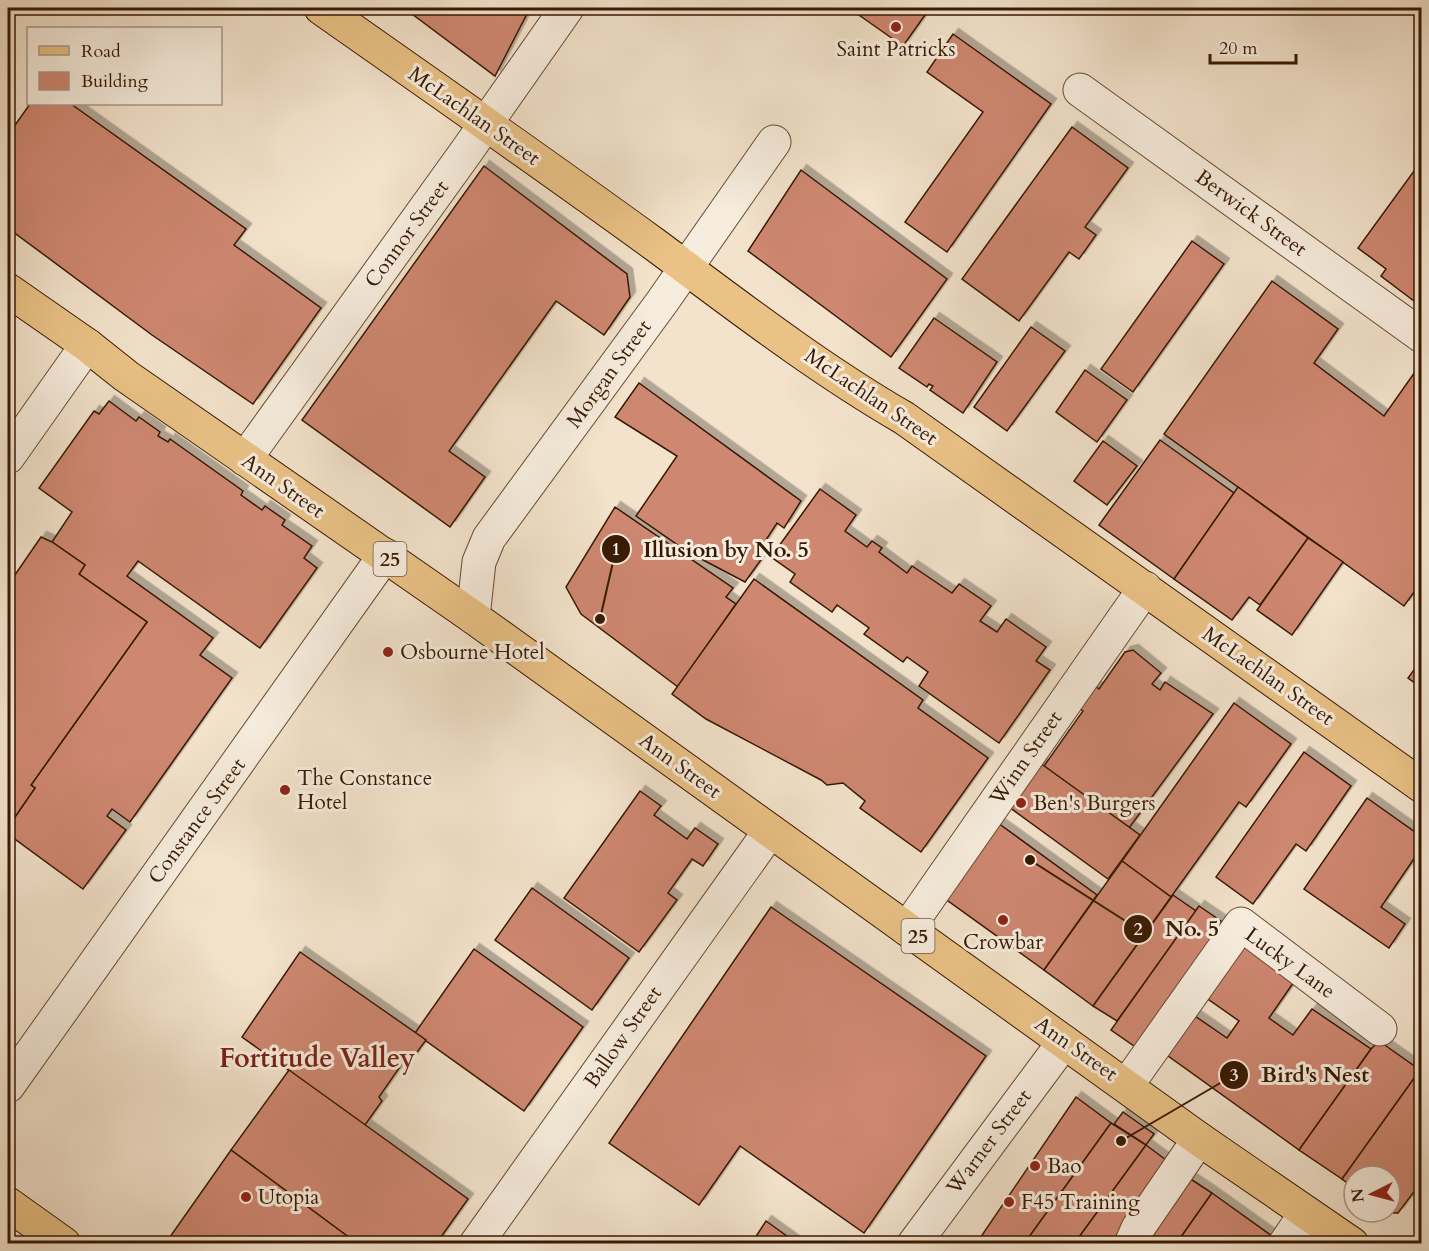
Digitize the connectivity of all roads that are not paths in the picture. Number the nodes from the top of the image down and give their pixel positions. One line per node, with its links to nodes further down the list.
1 (321, 8): 4 (main road, McLachlan Street)
2 (567, 8): 4 (street, Connor Street)
3 (1080, 90): 8 (street, Berwick Street)
4 (486, 123): 6 (main road, McLachlan Street); 11 (street, Connor Street)
5 (774, 142): 6 (street, Morgan Street)
6 (685, 268): 13 (main road, McLachlan Street); 14 (street, Morgan Street)
7 (8, 290): 9 (main road, Ann Street / 25)
8 (1422, 336)
9 (87, 345): 10 (street); 11 (main road, Ann Street / 25)
10 (8, 457)
11 (244, 459): 12 (main road, Ann Street / 25)
12 (385, 555): 14 (main road, Ann Street / 25); 21 (street, Constance Street)
13 (1145, 588): 15 (main road, McLachlan Street); 17 (street, Winn Street)
14 (473, 617): 16 (main road, Ann Street / 25)
15 (1422, 786)
16 (770, 831): 17 (main road, Ann Street / 25); 27 (street, Ballow Street)
17 (908, 928): 19 (main road, Ann Street / 25)
18 (1380, 1029): 20 (street, Lucky Lane)
19 (1064, 1042): 20 (main road, Ann Street / 25); 25 (street, Warner Street)
20 (1126, 1085): 22 (main road, Ann Street / 25)
21 (8, 1086)
22 (1199, 1139): 24 (main road, Ann Street / 25); 28 (street)
23 (8, 1204): 26 (main road)
24 (1306, 1213): 29 (street); 30 (main road, Ann Street / 25)
25 (920, 1241)
26 (64, 1244)
27 (476, 1244)
28 (1131, 1244)
29 (1285, 1244)
30 (1352, 1244)

